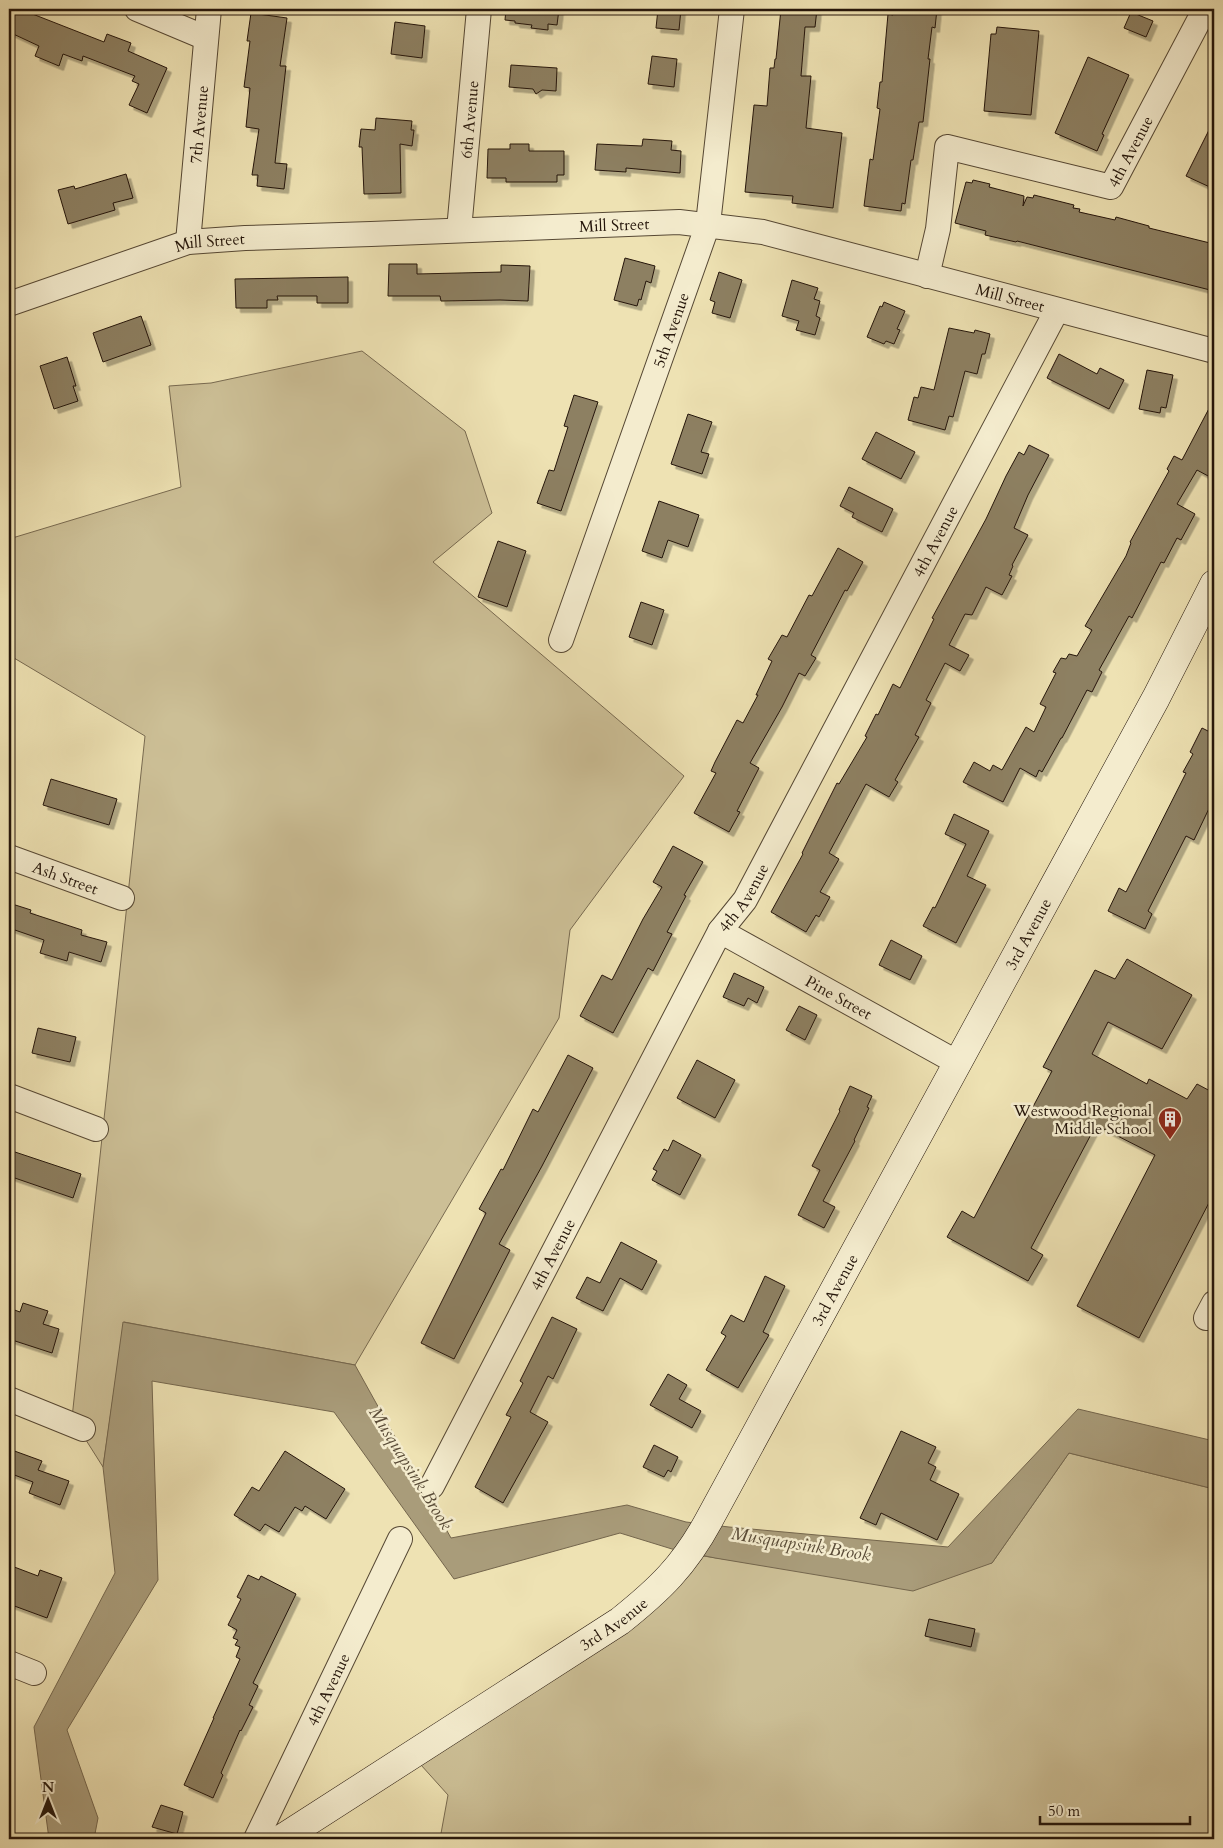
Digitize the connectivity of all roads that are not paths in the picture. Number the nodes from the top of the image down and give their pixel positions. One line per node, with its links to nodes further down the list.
1 (137, 9): 6 (street)
2 (209, 9): 6 (street, 7th Avenue)
3 (479, 9): 8 (street, 6th Avenue)
4 (732, 9): 7 (street, 5th Avenue)
5 (1204, 9): 10 (street, 4th Avenue)
6 (206, 38): 9 (street, 7th Avenue)
7 (708, 224): 8 (street, Mill Street); 10 (street, Mill Street); 15 (street, 5th Avenue)
8 (459, 230): 9 (street, Mill Street)
9 (188, 242): 11 (street, Mill Street)
10 (927, 276): 12 (street, Mill Street)
11 (9, 304)
12 (1056, 310): 13 (street, Mill Street); 18 (street, 4th Avenue)
13 (1214, 352)
14 (1214, 584): 19 (main road, 3rd Avenue)
15 (561, 640)
16 (9, 857): 17 (street, Ash Street)
17 (122, 898)
18 (720, 931): 19 (street, Pine Street); 24 (street, 4th Avenue)
19 (958, 1063): 29 (main road, 3rd Avenue)
20 (9, 1096): 21 (street)
21 (96, 1129)
22 (9, 1399): 23 (street)
23 (83, 1429)
24 (432, 1486)
25 (400, 1539): 28 (street, 4th Avenue)
26 (9, 1662): 27 (street)
27 (34, 1673)
28 (256, 1839)
29 (281, 1839)

